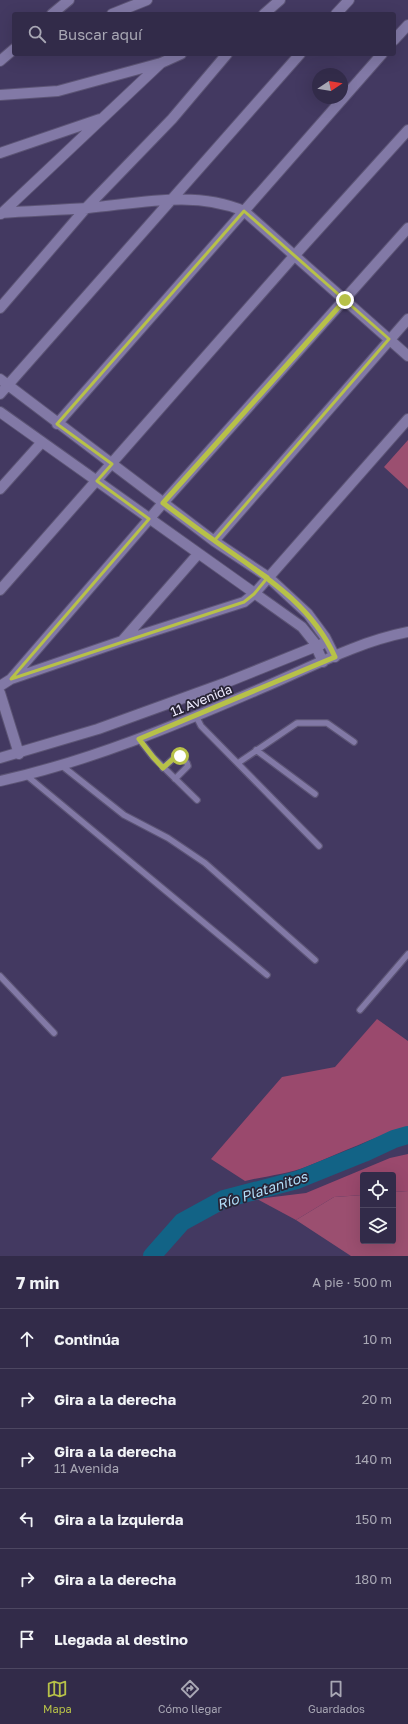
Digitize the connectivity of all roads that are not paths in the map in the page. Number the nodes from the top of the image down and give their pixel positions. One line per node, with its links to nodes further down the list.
1 (69, 0): 5 (street)
2 (147, 0): 6 (street)
3 (280, 0): 7 (street)
4 (349, 0): 8 (street)
5 (56, 12)
6 (117, 12)
7 (266, 12)
8 (338, 12)
9 (407, 29): 10 (street)
10 (396, 38)
11 (12, 51): 16 (street)
12 (177, 56): 17 (street)
13 (225, 56): 23 (street)
14 (298, 56): 22 (street)
15 (380, 56): 24 (street)
16 (0, 61)
17 (161, 63): 18 (street); 19 (street)
18 (0, 95)
19 (103, 118): 21 (street); 25 (street)
20 (408, 130): 27 (street)
21 (0, 153)
22 (170, 200): 23 (street); 24 (street); 33 (street)
23 (86, 208): 25 (street); 29 (street)
24 (244, 211): 27 (street); 37 (street)
25 (1, 214)
26 (408, 228): 28 (street)
27 (295, 255): 28 (street); 39 (street)
28 (345, 300): 31 (street); 42 (street)
29 (0, 308)
30 (408, 319): 31 (street)
31 (389, 339): 32 (street); 44 (street)
32 (408, 356)
33 (4, 382): 34 (street); 37 (street)
34 (0, 394)
35 (0, 412): 38 (street)
36 (408, 419): 46 (street)
37 (57, 424): 39 (street)
38 (42, 442): 40 (street); 41 (street)
39 (112, 464): 40 (street); 42 (street)
40 (97, 481): 43 (street); 47 (street)
41 (0, 489)
42 (163, 503): 43 (street); 44 (street)
43 (149, 519): 45 (street); 55 (street)
44 (214, 541): 46 (street)
45 (198, 554): 48 (street); 50 (street)
46 (268, 576): 48 (street); 51 (street)
47 (0, 590)
48 (254, 594): 50 (street); 52 (street)
49 (408, 632): 53 (street, 11 Avenida)
50 (122, 641): 55 (street)
51 (328, 642): 52 (street); 53 (street)
52 (316, 646): 54 (street); 62 (street)
53 (335, 657): 54 (street, 11 Avenida)
54 (323, 662): 58 (street, 11 Avenida)
55 (12, 679): 56 (street)
56 (0, 686)
57 (0, 693): 62 (street)
58 (196, 716): 59 (street, 11 Avenida); 64 (lane)
59 (139, 739): 65 (street, 11 Avenida); 66 (lane)
60 (354, 742): 61 (lane)
61 (256, 750): 64 (lane); 70 (lane)
62 (19, 754): 63 (street)
63 (0, 758)
64 (238, 763): 72 (lane)
65 (61, 765): 67 (street, 11 Avenida); 74 (lane)
66 (163, 768): 68 (lane); 68 (lane)
67 (26, 775): 69 (street, 11 Avenida); 75 (lane)
68 (175, 779): 71 (lane)
69 (0, 781)
70 (315, 794)
71 (197, 800)
72 (319, 846)
73 (408, 954): 77 (lane)
74 (314, 960)
75 (267, 975)
76 (0, 976): 78 (lane)
77 (360, 1010)
78 (54, 1033)

